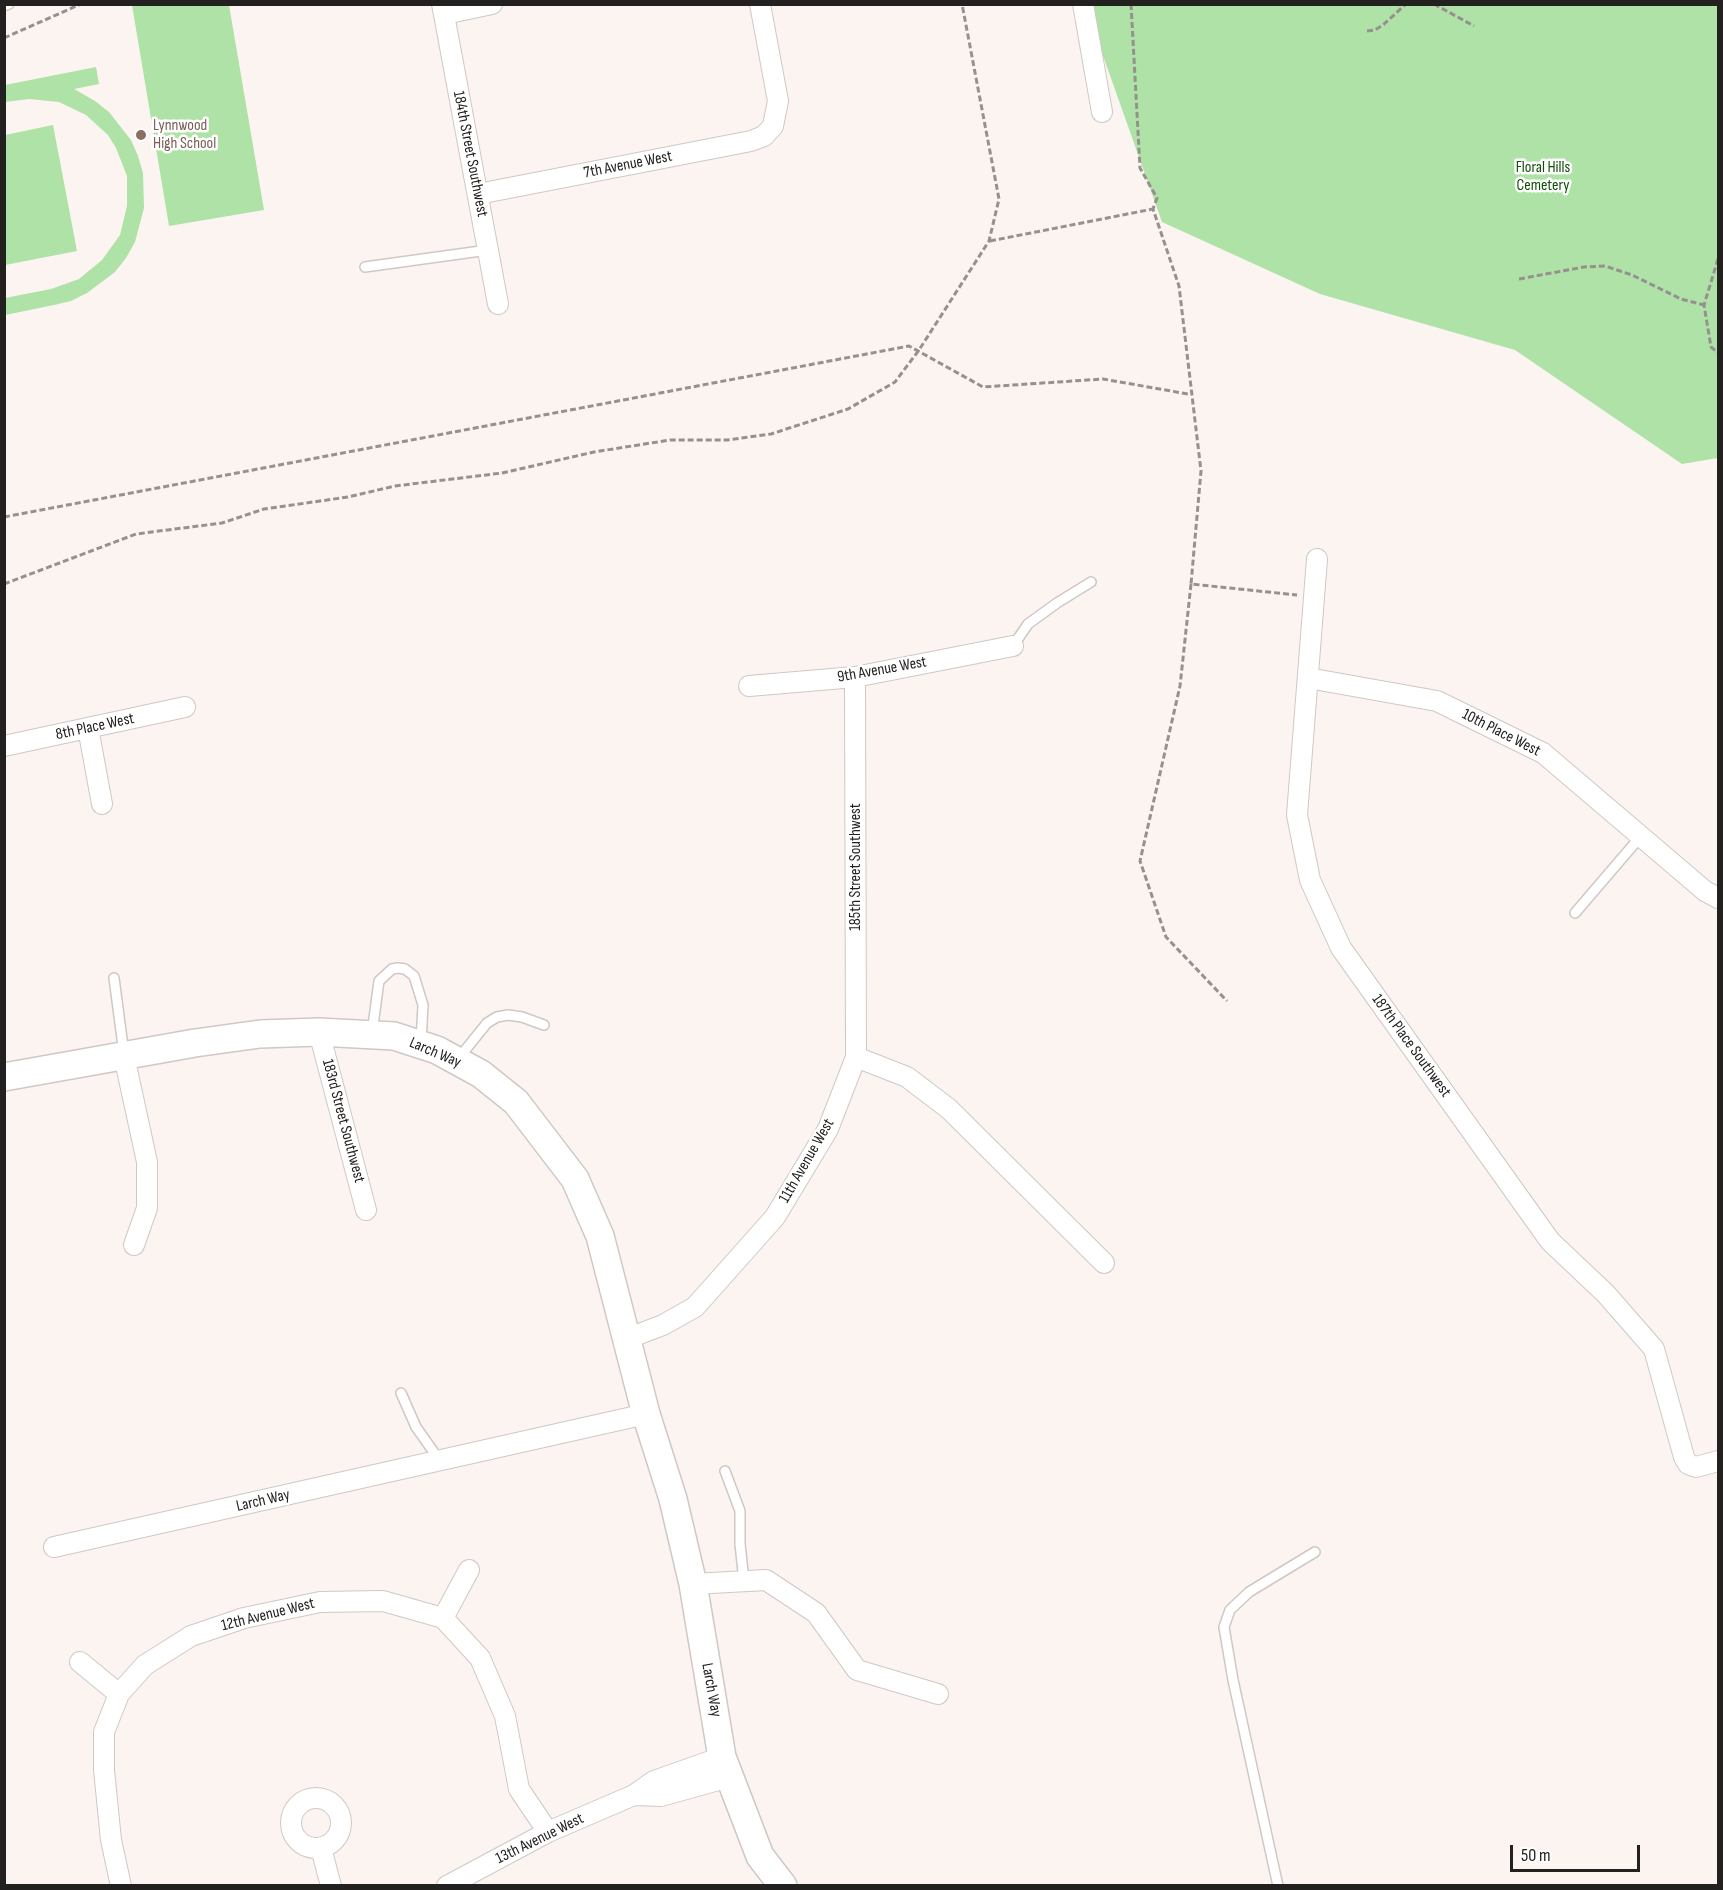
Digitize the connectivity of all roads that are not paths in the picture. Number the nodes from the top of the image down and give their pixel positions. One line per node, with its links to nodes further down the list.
1 (9, 4): 5 (lane)
2 (492, 4): 6 (street)
3 (760, 4): 8 (street, 7th Avenue West)
4 (1083, 4): 7 (street)
5 (4, 6)
6 (443, 9): 8 (street, 184th Street Southwest)
7 (1102, 112)
8 (478, 194): 9 (street, 184th Street Southwest)
9 (488, 250): 10 (lane); 11 (street, 184th Street Southwest)
10 (365, 267)
11 (498, 304)
12 (1317, 559): 16 (street, 187th Place Southwest)
13 (1091, 582): 14 (lane)
14 (1013, 646): 15 (street, 9th Avenue West)
15 (855, 677): 17 (street, 9th Avenue West); 31 (street, 185th Street Southwest)
16 (1308, 678): 22 (street, 10th Place West); 41 (street, 187th Place Southwest)
17 (749, 686)
18 (186, 707): 19 (street, 8th Place West)
19 (88, 728): 20 (street, 8th Place West); 21 (street)
20 (4, 746)
21 (102, 804)
22 (1641, 836): 23 (street, 10th Place West); 24 (lane)
23 (1719, 898)
24 (1575, 913)
25 (114, 978): 30 (lane)
26 (544, 1025): 32 (lane)
27 (319, 1032): 28 (main road, Larch Way); 30 (main road, Larch Way); 34 (street, 183rd Street Southwest)
28 (372, 1035): 29 (main road, Larch Way); 29 (lane)
29 (420, 1045): 32 (main road, Larch Way)
30 (124, 1056): 33 (main road, Larch Way); 35 (street)
31 (856, 1057): 36 (street); 37 (street, 11th Avenue West)
32 (457, 1061): 37 (main road, Larch Way)
33 (4, 1077)
34 (366, 1210)
35 (134, 1245)
36 (1104, 1263)
37 (626, 1339): 39 (main road, Larch Way)
38 (401, 1393): 40 (lane)
39 (646, 1414): 40 (street, Larch Way); 47 (main road, Larch Way)
40 (440, 1461): 43 (street, Larch Way)
41 (1719, 1461)
42 (725, 1471): 46 (lane)
43 (54, 1547)
44 (1315, 1552): 59 (lane)
45 (470, 1570): 48 (street)
46 (744, 1581): 47 (street); 51 (street)
47 (693, 1584): 52 (main road, Larch Way)
48 (443, 1618): 50 (street, 12th Avenue West); 53 (street)
49 (80, 1662): 50 (street)
50 (119, 1694): 55 (street, 12th Avenue West)
51 (938, 1694)
52 (726, 1767): 53 (street, 13th Avenue West); 58 (main road, Larch Way)
53 (549, 1832): 57 (street, 13th Avenue West)
54 (321, 1848): 56 (street)
55 (121, 1886)
56 (331, 1886)
57 (447, 1886)
58 (783, 1886)
59 (1278, 1886)

